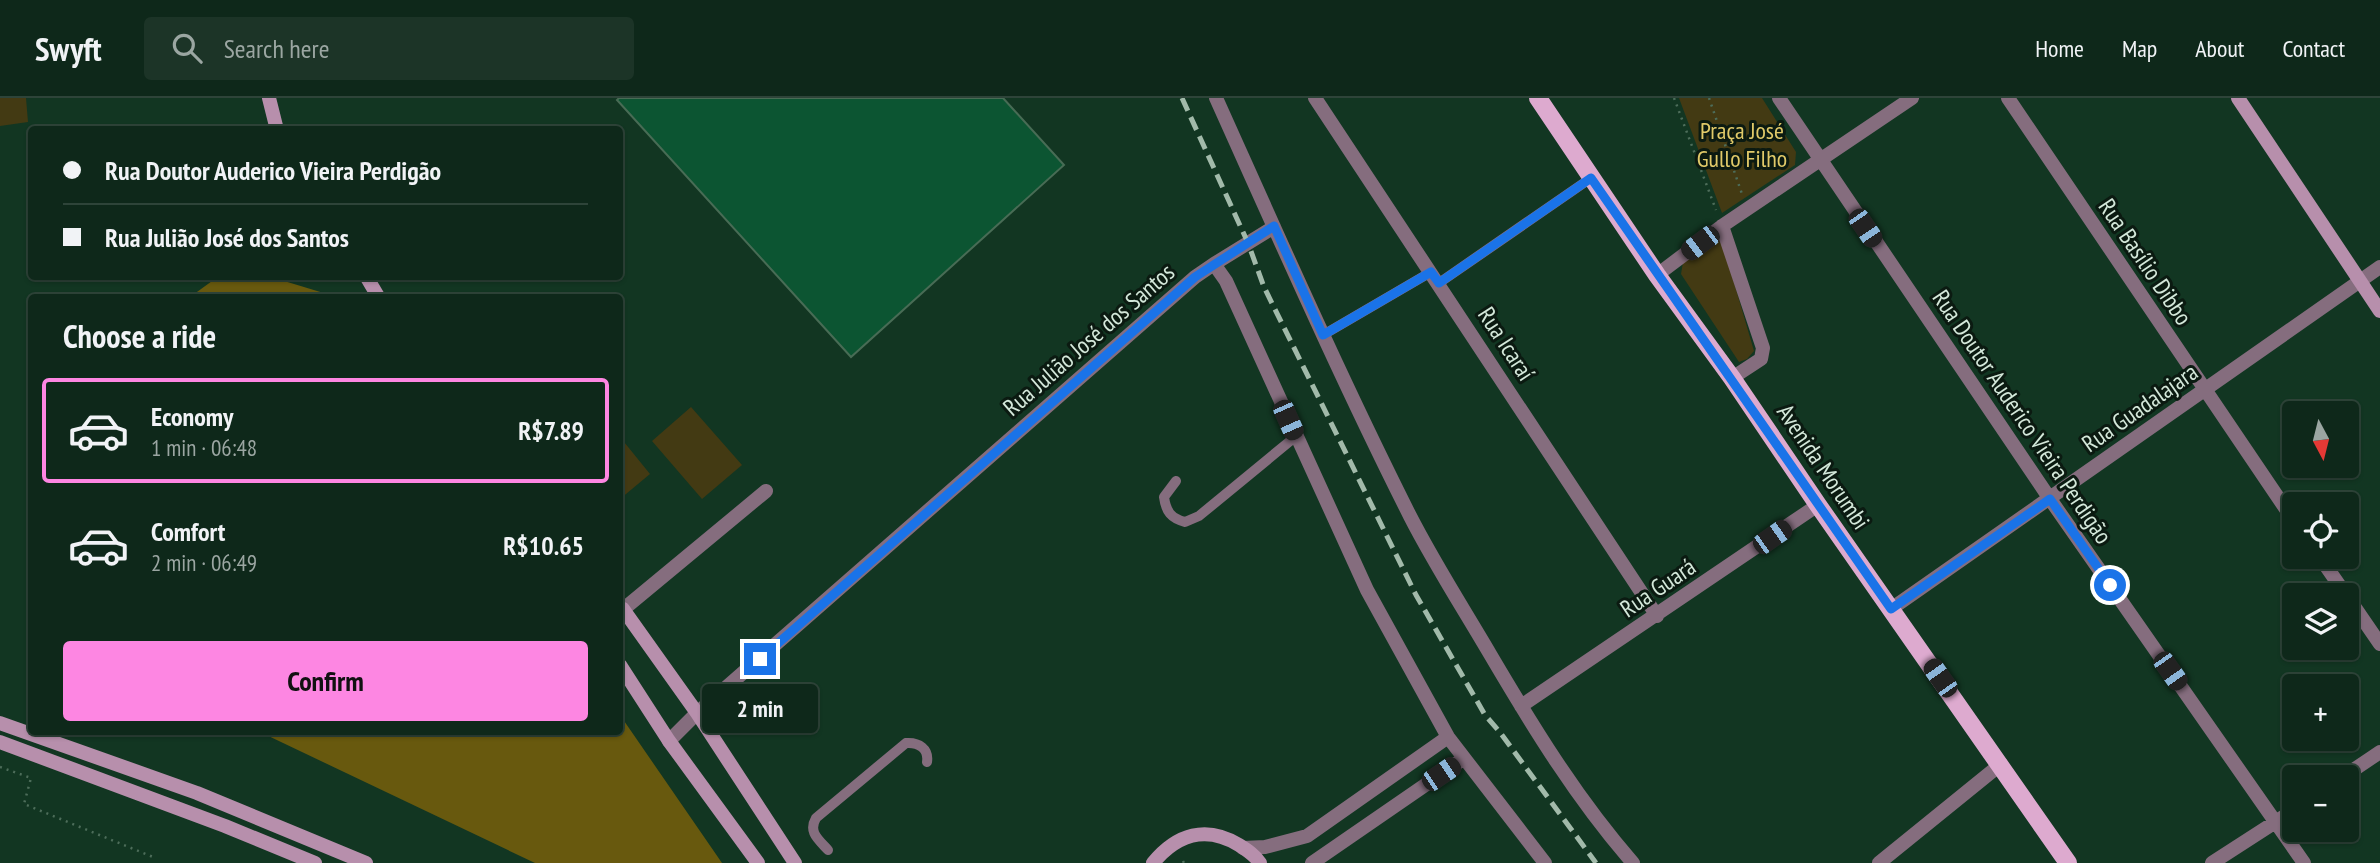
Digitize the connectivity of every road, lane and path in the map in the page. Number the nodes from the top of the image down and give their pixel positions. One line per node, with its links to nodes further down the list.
1 (269, 98): 11 (street)
2 (1216, 98): 15 (street)
3 (1315, 98): 20 (street, Rua Icaraí)
4 (1538, 98): 13 (main road, Avenida Morumbi)
5 (1674, 98): 16 (path)
6 (1709, 98): 14 (path)
7 (1779, 98): 12 (street, Rua Doutor Auderico Vieira Perdigão)
8 (1912, 98): 12 (street)
9 (2008, 98): 25 (street, Rua Basílio Dibbo)
10 (2238, 98): 21 (street)
11 (276, 126)
12 (1819, 160): 14 (street); 29 (street, Rua Doutor Auderico Vieira Perdigão)
13 (1591, 178): 19 (main road, Avenida Morumbi); 20 (lane)
14 (1747, 210): 16 (street)
15 (1274, 226): 17 (street, Rua Julião José dos Santos); 23 (street)
16 (1722, 226): 19 (street); 24 (street)
17 (1214, 264): 26 (street); 40 (street, Rua Julião José dos Santos)
18 (2380, 267): 21 (street, Rua Guadalajara)
19 (1657, 275): 24 (main road, Avenida Morumbi)
20 (1435, 277): 23 (lane); 36 (street, Rua Icaraí)
21 (2359, 281): 22 (street); 25 (street, Rua Guadalajara)
22 (2380, 311)
23 (1323, 335): 39 (street)
24 (1732, 378): 31 (main road, Avenida Morumbi)
25 (2204, 391): 29 (street, Rua Guadalajara); 30 (street, Rua Basílio Dibbo)
26 (1296, 437): 27 (lane); 44 (street)
27 (1176, 481)
28 (766, 491): 32 (street)
29 (2050, 499): 33 (street, Rua Guadalajara); 54 (street, Rua Doutor Auderico Vieira Perdigão)
30 (2282, 504)
31 (1818, 505): 33 (main road, Avenida Morumbi); 36 (street, Rua Guará)
32 (623, 608)
33 (1891, 609): 50 (main road, Avenida Morumbi)
34 (623, 613): 40 (street)
35 (2359, 614): 37 (street)
36 (1657, 616): 39 (street, Rua Guará)
37 (2380, 644)
38 (623, 670): 45 (street)
39 (1521, 706): 68 (street)
40 (697, 713): 45 (street, Rua Julião José dos Santos); 63 (street)
41 (0, 723): 42 (street)
42 (28, 733)
43 (34, 735): 61 (street)
44 (1448, 737): 48 (street); 55 (street)
45 (669, 741): 62 (street)
46 (0, 742): 60 (street)
47 (2380, 752): 51 (street)
48 (1463, 759): 58 (street); 67 (street)
49 (927, 762): 56 (lane)
50 (2001, 764): 59 (street); 69 (main road, Avenida Morumbi)
51 (2359, 766)
52 (0, 767): 57 (path)
53 (2282, 818): 54 (street)
54 (2276, 822): 70 (street); 71 (street, Rua Doutor Auderico Vieira Perdigão)
55 (1244, 848): 64 (street); 65 (street)
56 (828, 850)
57 (153, 857)
58 (1328, 857): 66 (street)
59 (1882, 862)
60 (315, 863)
61 (366, 863)
62 (758, 863)
63 (795, 863)
64 (1153, 863)
65 (1260, 863)
66 (1312, 863)
67 (1545, 863)
68 (1633, 863)
69 (2068, 863)
70 (2213, 863)
71 (2304, 863)

